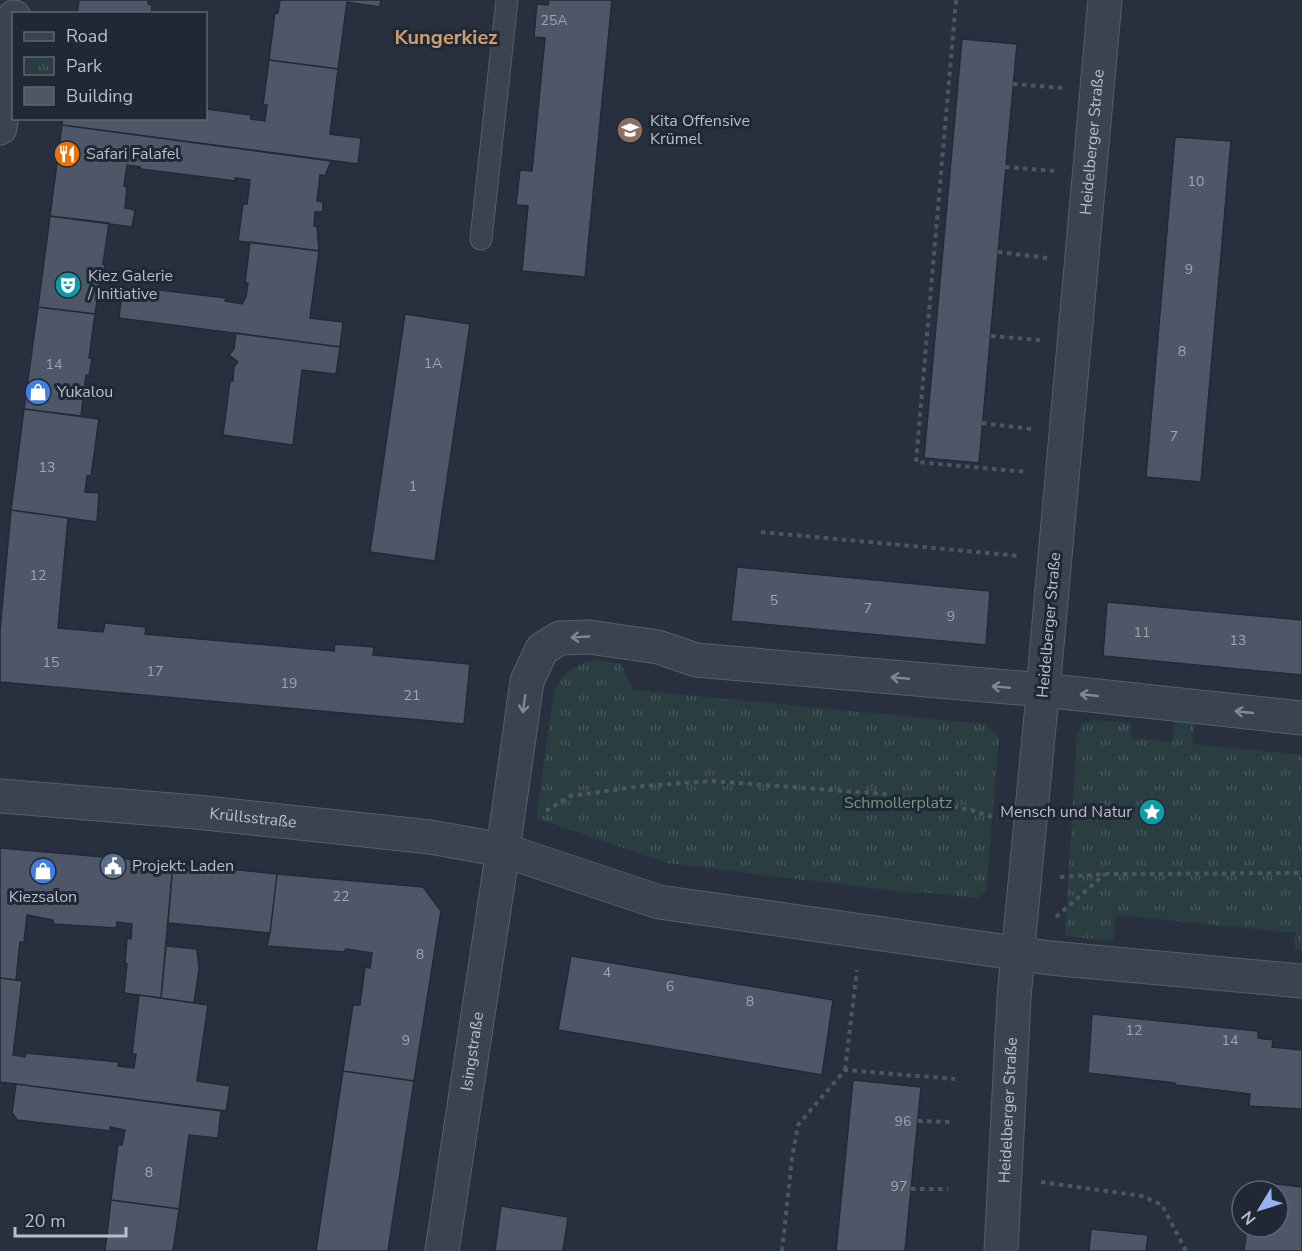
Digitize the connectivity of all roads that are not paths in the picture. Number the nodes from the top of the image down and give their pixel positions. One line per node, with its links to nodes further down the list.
1 (507, 0): 5 (lane)
2 (1105, 0): 6 (street, Heidelberger Straße)
3 (12, 31): 4 (street)
4 (0, 128)
5 (481, 239)
6 (1043, 690): 7 (street, one-way to 6); 9 (street, one-way to 9); 10 (street, Heidelberger Straße)
7 (1302, 718)
8 (0, 796): 9 (street, Krüllsstraße)
9 (503, 850): 10 (street); 12 (street, Isingstraße)
10 (1018, 952): 11 (street); 13 (street, Heidelberger Straße)
11 (1302, 981)
12 (442, 1251)
13 (1001, 1251)

